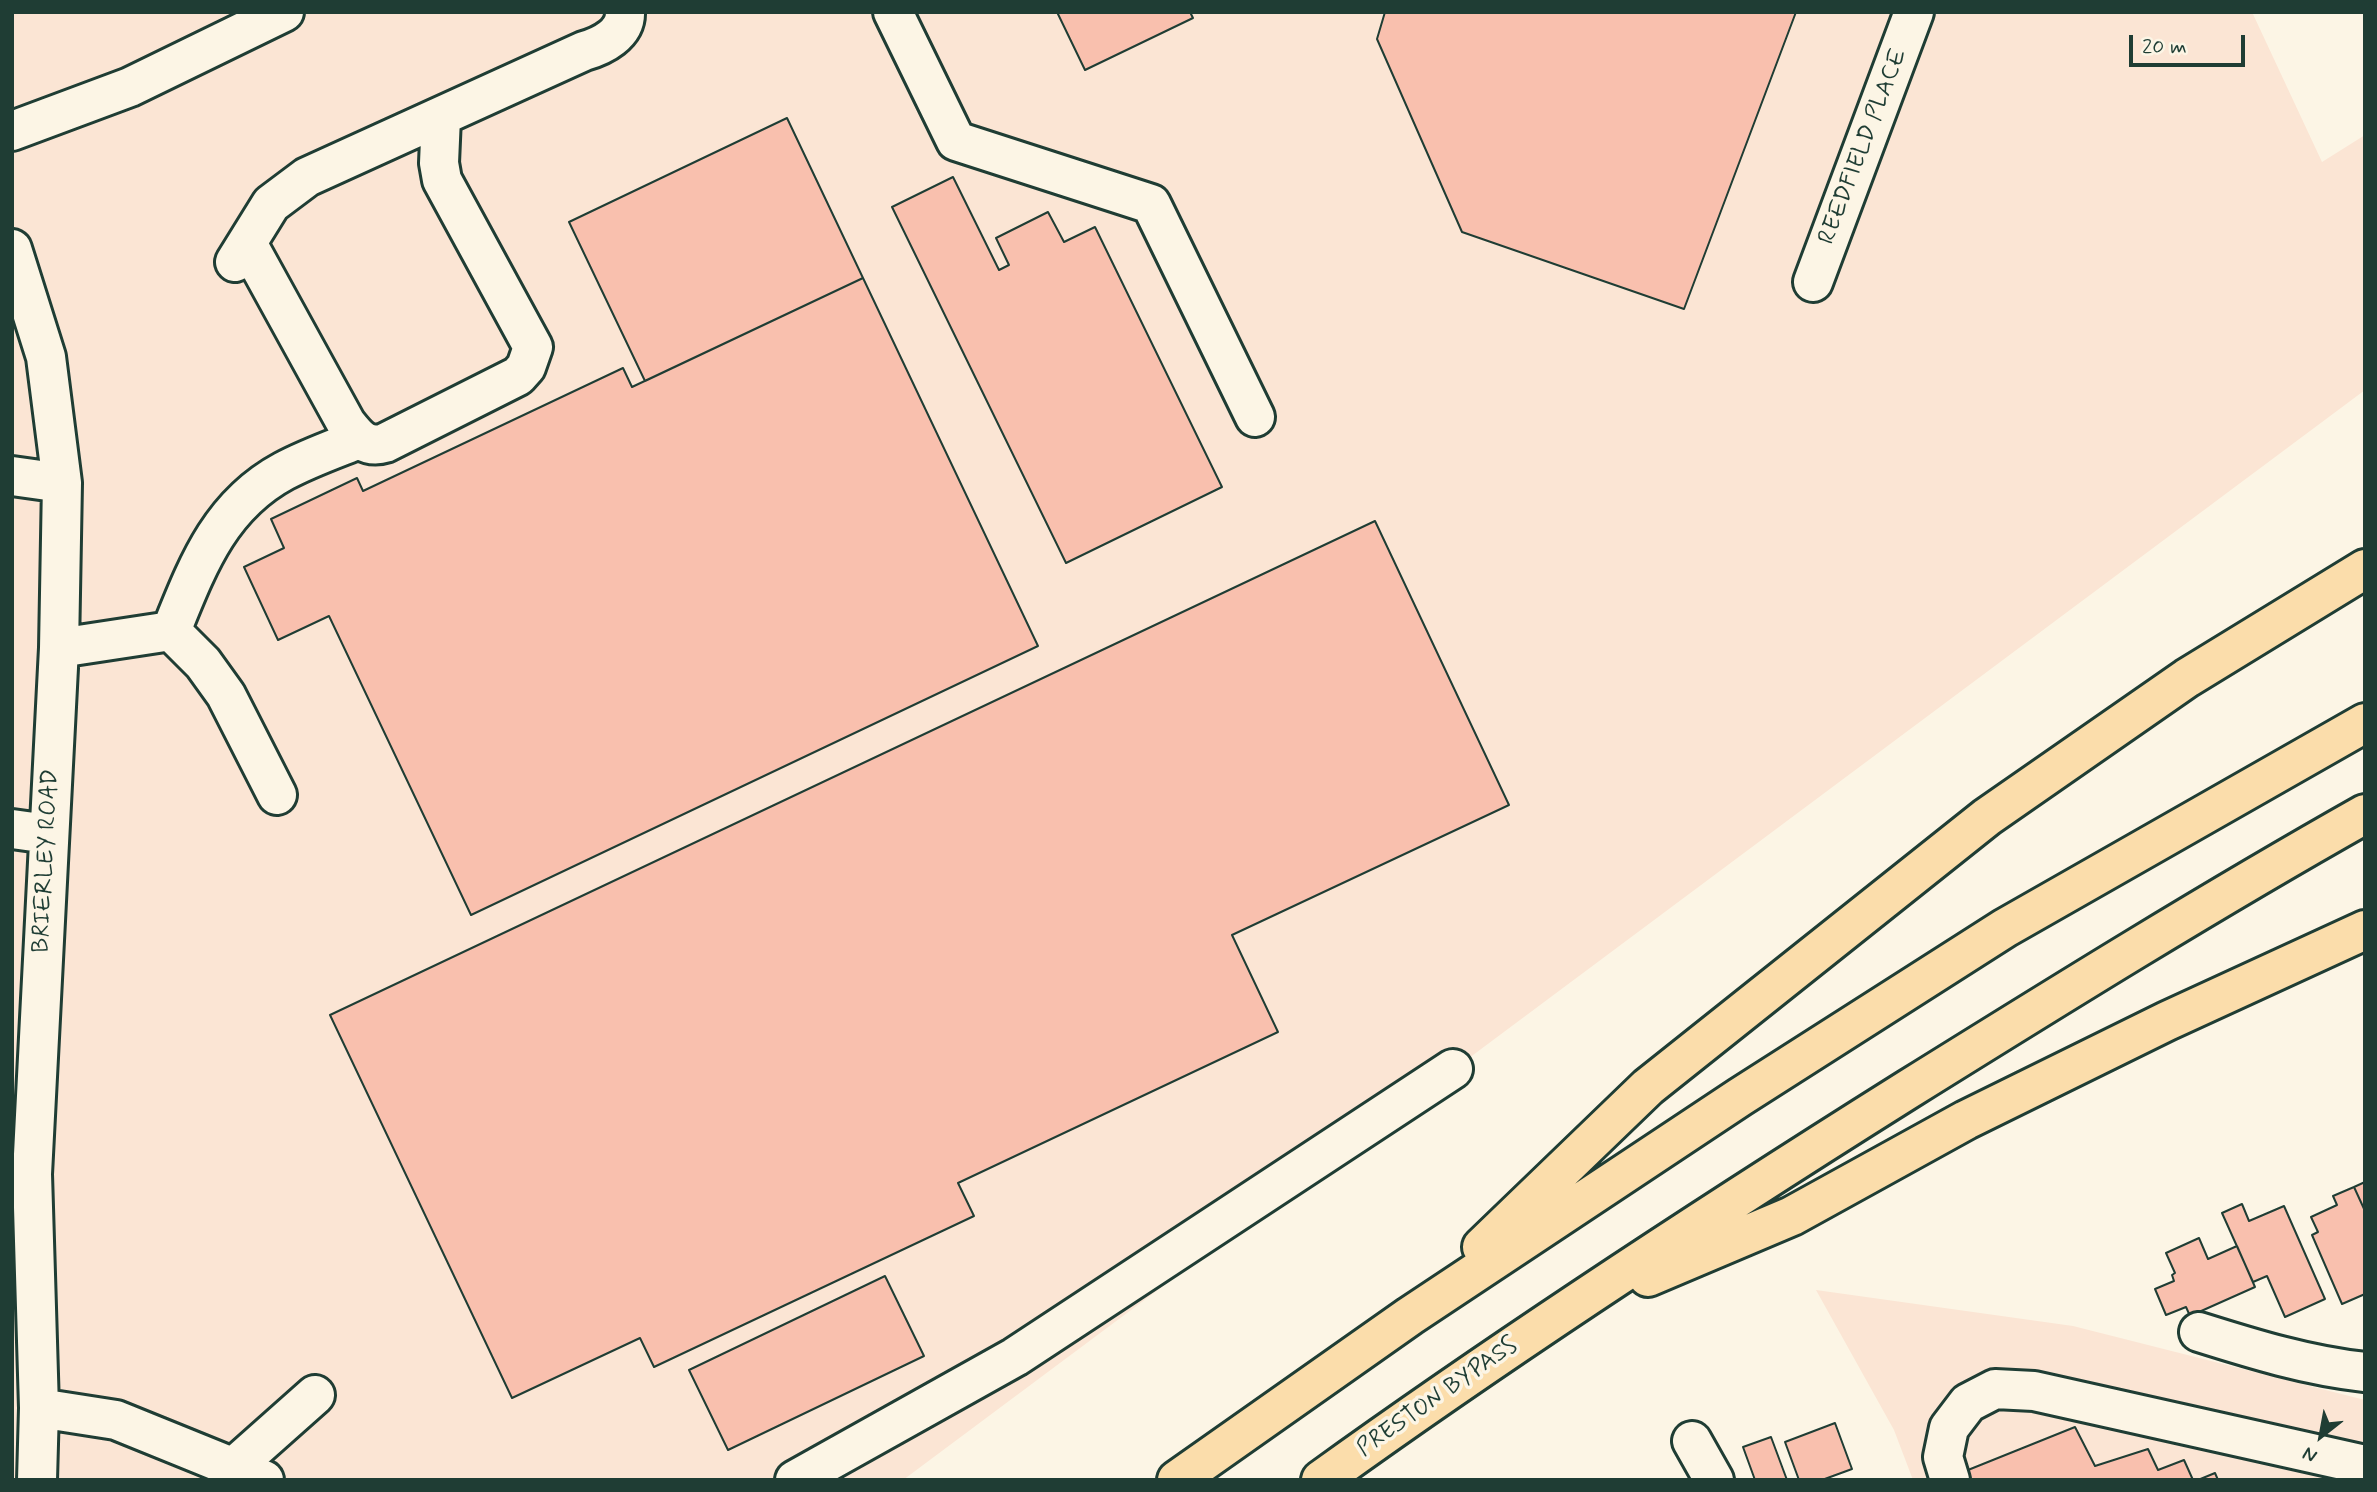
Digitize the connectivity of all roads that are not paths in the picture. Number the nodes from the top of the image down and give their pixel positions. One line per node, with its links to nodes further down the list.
1 (284, 12): 6 (street)
2 (625, 12): 5 (street)
3 (893, 12): 9 (street)
4 (1914, 12): 8 (street, REEDFIELD PLACE)
5 (441, 117): 10 (street); 10 (street)
6 (12, 131)
7 (12, 249): 12 (street, BRIERLEY ROAD)
8 (1813, 282)
9 (1255, 417)
10 (359, 439): 14 (street)
11 (12, 476): 12 (street)
12 (62, 483): 15 (street, BRIERLEY ROAD)
13 (2365, 569): 22 (highway)
14 (171, 631): 15 (street); 17 (street)
15 (59, 648): 19 (street, BRIERLEY ROAD)
16 (2365, 723): 22 (highway)
17 (276, 795)
18 (2365, 814): 23 (highway)
19 (30, 832): 27 (street, BRIERLEY ROAD)
20 (2365, 930): 23 (highway)
21 (1454, 1069): 32 (street)
22 (1410, 1316): 33 (highway)
23 (1556, 1317): 34 (highway, PRESTON BYPASS)
24 (2199, 1332): 25 (street)
25 (2365, 1372)
26 (315, 1395): 30 (street)
27 (39, 1408): 30 (street); 31 (street, BRIERLEY ROAD)
28 (1692, 1441): 35 (street)
29 (2365, 1465): 36 (street)
30 (249, 1474)
31 (37, 1480)
32 (795, 1480)
33 (1177, 1480)
34 (1321, 1480)
35 (1714, 1480)
36 (1950, 1480)

